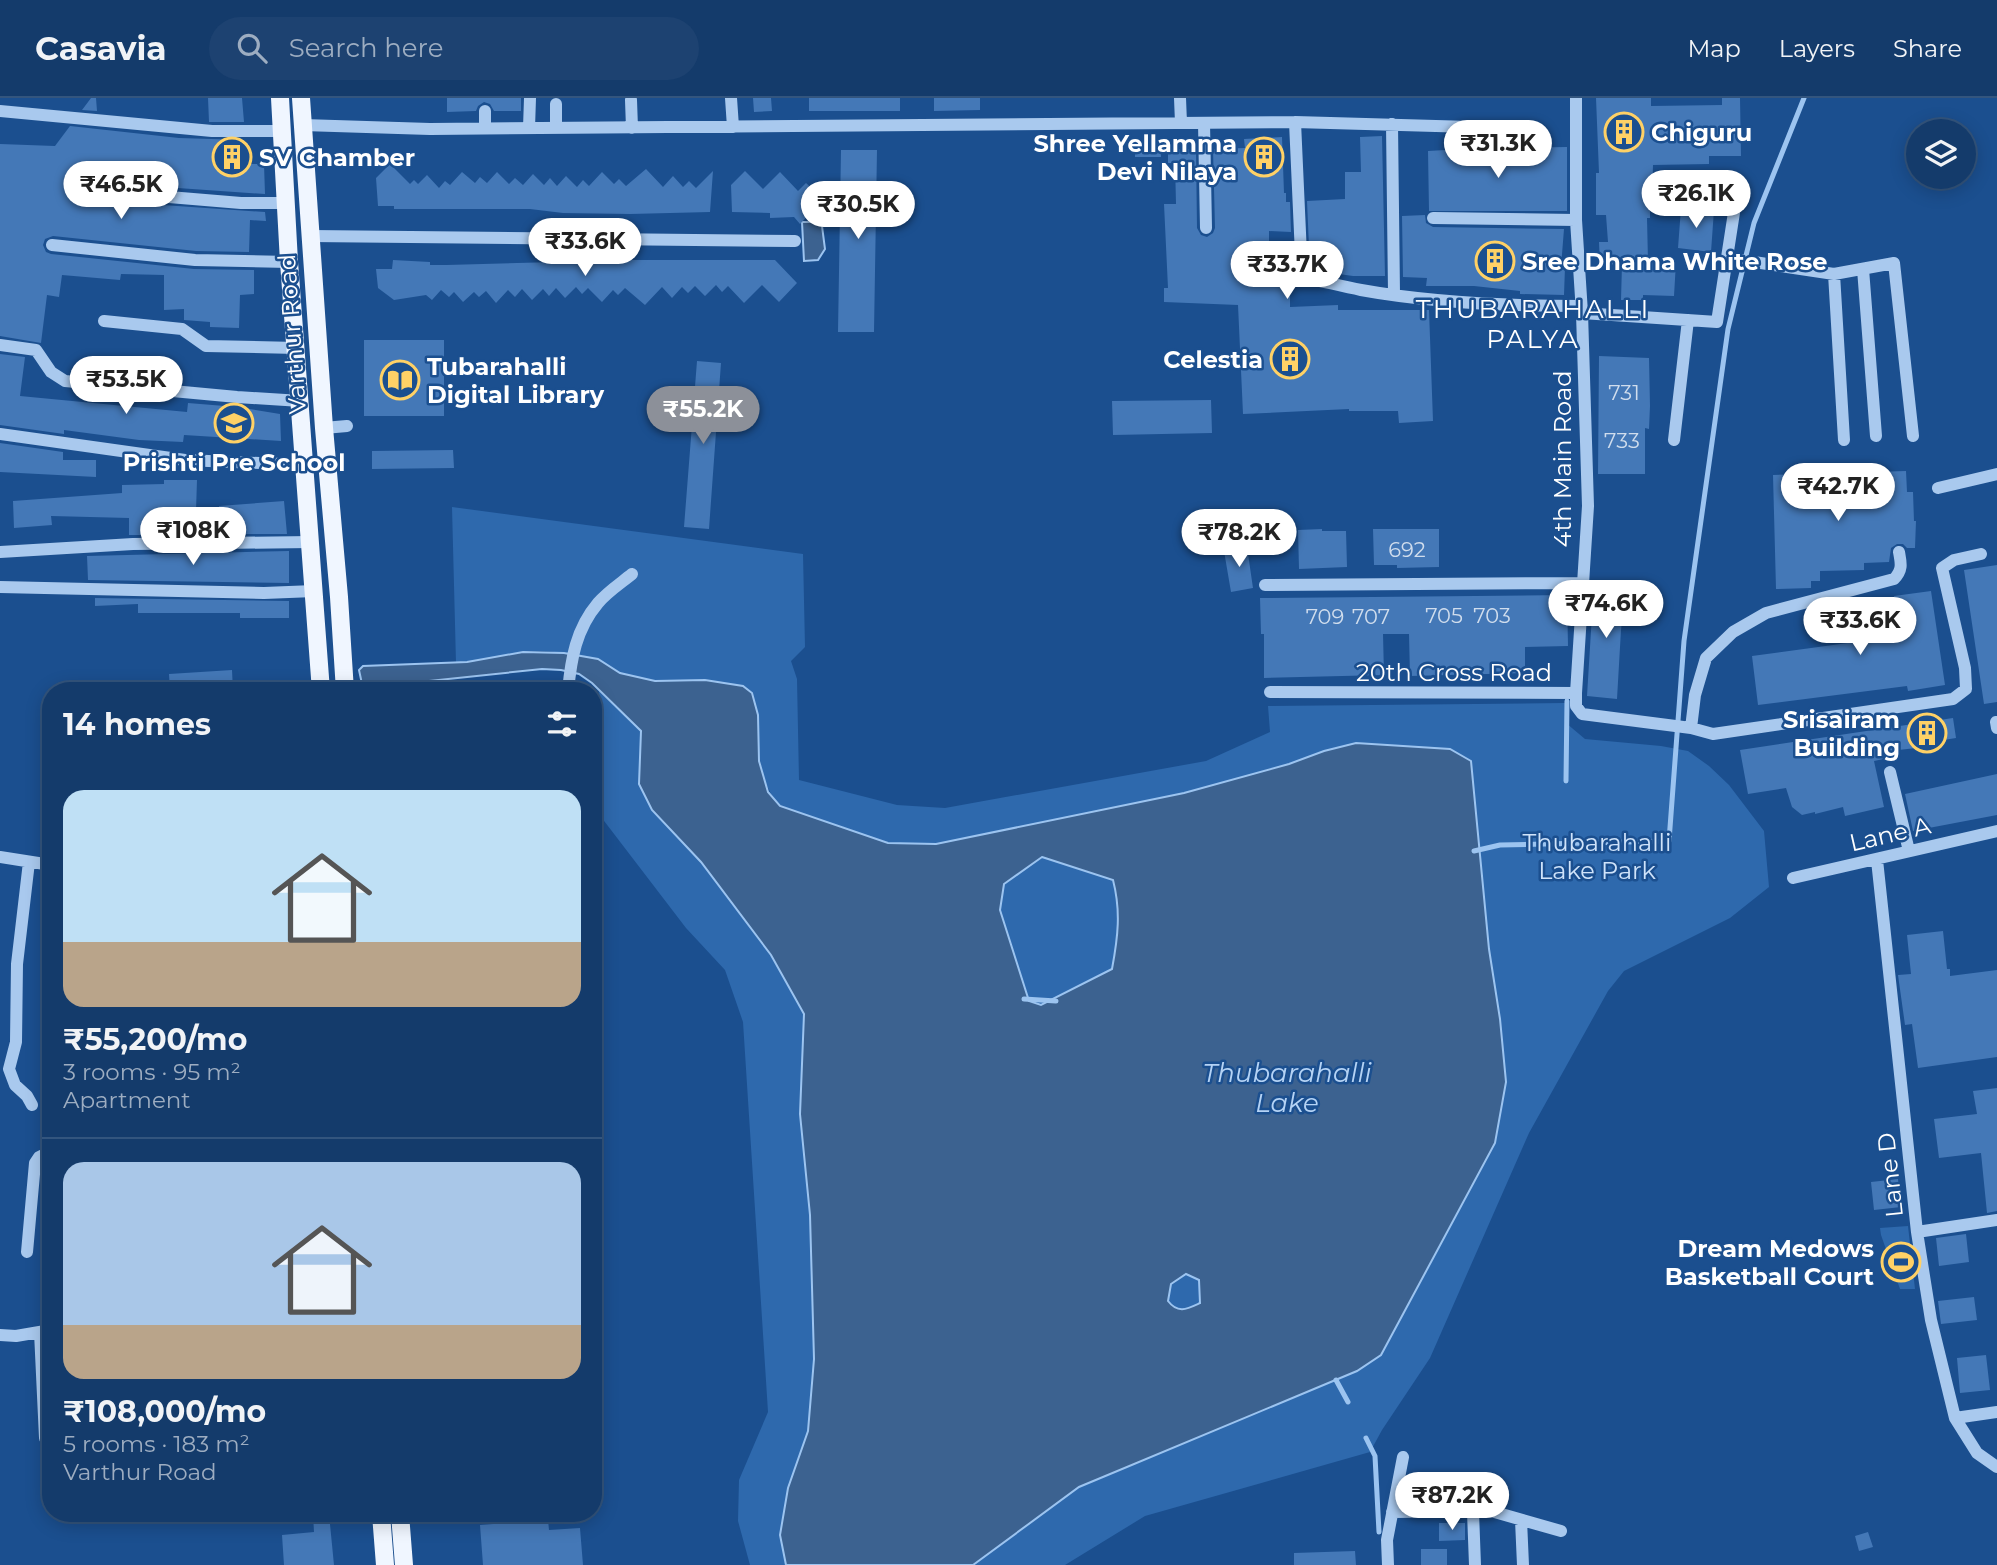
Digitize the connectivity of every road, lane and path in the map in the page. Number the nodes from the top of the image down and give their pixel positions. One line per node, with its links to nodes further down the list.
1 (281, 98): 22 (main road, Varthur Road)
2 (301, 98): 15 (main road, Varthur Road)
3 (530, 98): 19 (street)
4 (731, 98): 16 (street)
5 (1181, 98): 12 (street)
6 (1576, 98): 27 (street, 4th Main Road)
7 (631, 100): 21 (street)
8 (556, 104): 20 (street)
9 (0, 111): 22 (street)
10 (485, 111): 18 (street)
11 (1296, 122): 13 (street); 14 (street); 36 (street)
12 (1181, 123): 13 (street); 16 (street)
13 (1204, 123): 28 (street)
14 (1392, 124): 17 (street); 36 (street)
15 (303, 125): 18 (street); 29 (main road, Varthur Road)
16 (733, 127): 21 (street)
17 (1471, 127)
18 (485, 128): 19 (street)
19 (529, 128): 20 (street)
20 (555, 128): 21 (street)
21 (632, 128)
22 (283, 131): 24 (main road, Varthur Road)
23 (121, 193): 24 (street)
24 (286, 203): 33 (main road, Varthur Road)
25 (1735, 206): 32 (street)
26 (1433, 218): 27 (street)
27 (1576, 220): 37 (street, 4th Main Road)
28 (1206, 228)
29 (310, 236): 30 (street); 44 (main road, Varthur Road)
30 (795, 241)
31 (52, 245): 33 (street)
32 (1739, 261): 35 (street); 38 (street)
33 (289, 262): 41 (main road, Varthur Road)
34 (1863, 269): 35 (street); 46 (street); 47 (street)
35 (1834, 274): 49 (street)
36 (1394, 294): 37 (street)
37 (1582, 309): 38 (street); 58 (street, 4th Main Road)
38 (1688, 320): 48 (street)
39 (104, 321): 41 (street)
40 (0, 345): 42 (street)
41 (298, 348): 42 (main road, Varthur Road)
42 (301, 401): 50 (main road, Varthur Road)
43 (347, 426): 44 (street)
44 (324, 428): 61 (main road, Varthur Road)
45 (0, 434): 50 (street)
46 (1876, 436)
47 (1913, 436)
48 (1674, 440)
49 (1844, 440)
50 (306, 465): 53 (main road, Varthur Road)
51 (1997, 474): 52 (street)
52 (1938, 488)
53 (311, 542): 54 (street); 62 (main road, Varthur Road)
54 (0, 552)
55 (1899, 552): 68 (street)
56 (1981, 554): 68 (street, 20th Cross Road)
57 (632, 574): 65 (street)
58 (1581, 583): 59 (street); 67 (street, 4th Main Road)
59 (1265, 584)
60 (0, 587): 62 (street)
61 (338, 590): 62 (main road); 64 (main road, Varthur Road)
62 (314, 592): 63 (main road, Varthur Road)
63 (320, 682)
64 (344, 682)
65 (569, 682)
66 (1270, 692): 67 (street, 20th Cross Road)
67 (1576, 693): 68 (street, 20th Cross Road)
68 (1688, 728)
69 (1890, 772): 71 (street)
70 (1997, 831): 71 (street, Lane A)
71 (1909, 851): 73 (street, Lane A)
72 (0, 857): 74 (street)
73 (1877, 860): 76 (street, Lane A); 80 (street, Lane D)
74 (29, 862): 75 (street); 77 (street)
75 (42, 864)
76 (1793, 878)
77 (32, 1105)
78 (42, 1156): 81 (street)
79 (1997, 1220): 80 (street)
80 (1917, 1231): 85 (street, Lane D)
81 (27, 1252)
82 (42, 1332): 83 (street)
83 (0, 1335)
84 (1997, 1412): 85 (street)
85 (1955, 1418): 87 (street, Lane D)
86 (1403, 1457): 88 (street)
87 (1997, 1467)
88 (1392, 1512): 89 (street); 96 (street)
89 (1473, 1512): 90 (street); 97 (street)
90 (1521, 1520): 93 (street); 98 (street)
91 (382, 1522): 94 (main road)
92 (401, 1522): 95 (main road)
93 (1562, 1531)
94 (385, 1565)
95 (404, 1565)
96 (1388, 1565)
97 (1475, 1565)
98 (1523, 1565)

